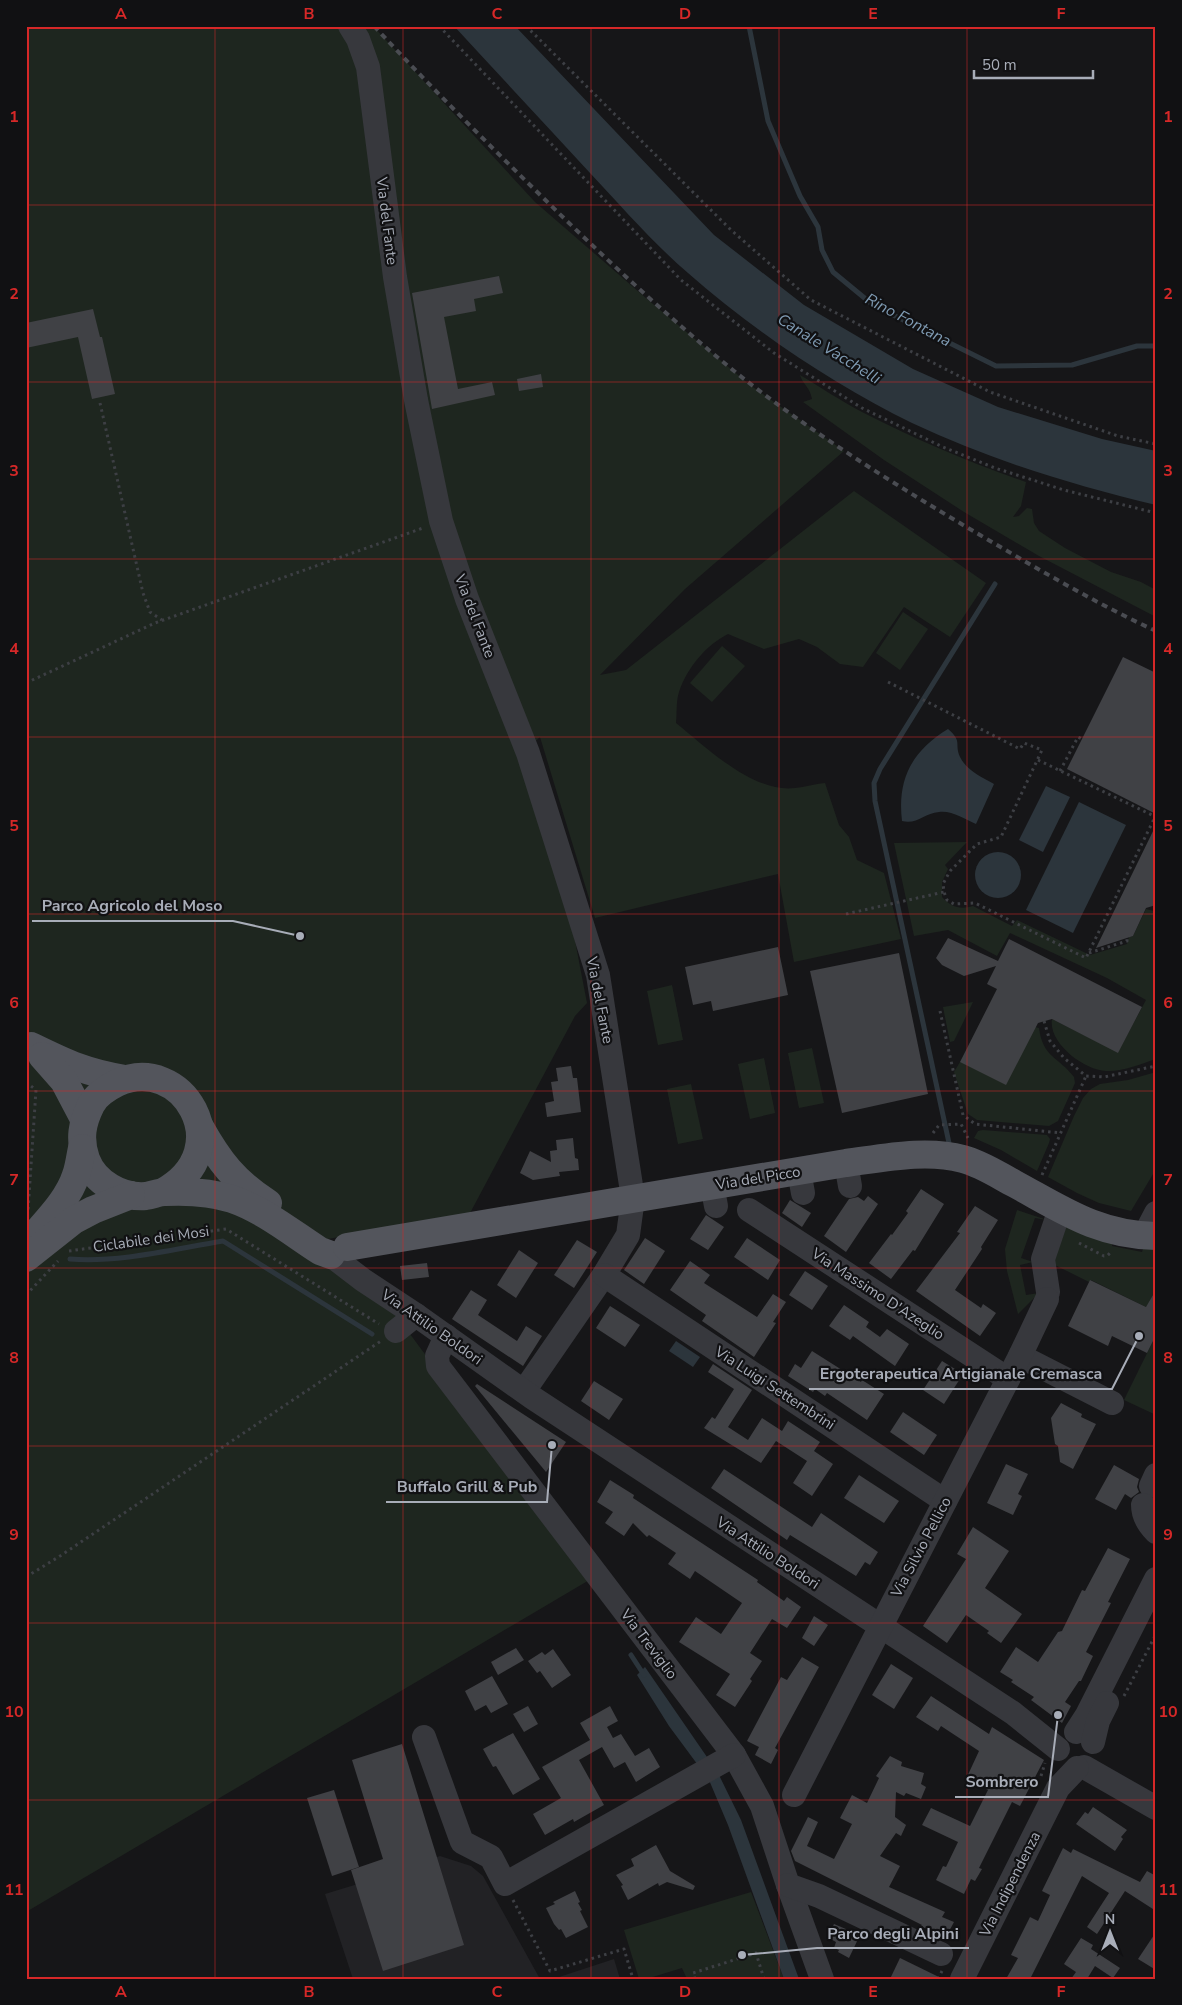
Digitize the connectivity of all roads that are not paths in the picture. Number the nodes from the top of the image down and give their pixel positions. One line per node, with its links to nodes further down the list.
1 (350, 26): 9 (street, Via del Fante)
2 (29, 1044): 3 (main road); 4 (main road)
3 (125, 1080): 4 (main road); 5 (main road)
4 (84, 1119): 6 (main road)
5 (200, 1127): 7 (main road); 14 (main road, Via Attilio Boldori)
6 (82, 1148): 8 (main road); 13 (main road)
7 (163, 1192): 8 (main road); 14 (main road, Via Attilio Boldori)
8 (131, 1195): 13 (main road)
9 (632, 1201): 10 (main road, Via del Picco); 14 (main road, Via del Picco); 16 (street)
10 (1060, 1209): 12 (main road, Via del Picco); 20 (street, Via Silvio Pellico)
11 (749, 1210): 21 (street, Via Massimo D'Azeglio)
12 (1152, 1228)
13 (46, 1240): 15 (main road)
14 (339, 1250): 17 (street, Via Attilio Boldori)
15 (26, 1258)
16 (604, 1275): 22 (street); 25 (street, Via Luigi Settembrini)
17 (416, 1315): 18 (street); 19 (street, Via Attilio Boldori)
18 (396, 1331)
19 (446, 1336): 22 (street, Via Attilio Boldori); 32 (street, Via Treviglio)
20 (1020, 1356): 21 (street, Via Silvio Pellico); 23 (street)
21 (1008, 1379): 25 (street, Via Silvio Pellico)
22 (524, 1391): 29 (street, Via Attilio Boldori)
23 (1112, 1403)
24 (1150, 1489): 26 (street)
25 (946, 1501): 29 (street, Via Silvio Pellico)
26 (1156, 1532)
27 (1156, 1579): 31 (street, Via Indipendenza)
28 (1156, 1607): 31 (street, Via Indipendenza)
29 (880, 1626): 31 (street, Via Attilio Boldori); 33 (street, Via Silvio Pellico)
30 (424, 1737): 32 (street)
31 (1076, 1751): 34 (street, Via Attilio Boldori); 38 (street, Via Indipendenza)
32 (734, 1755): 35 (street, Via Treviglio)
33 (794, 1795)
34 (1150, 1805)
35 (788, 1885): 36 (street); 37 (street, Via Treviglio)
36 (941, 1954)
37 (822, 1979)
38 (962, 1979)

